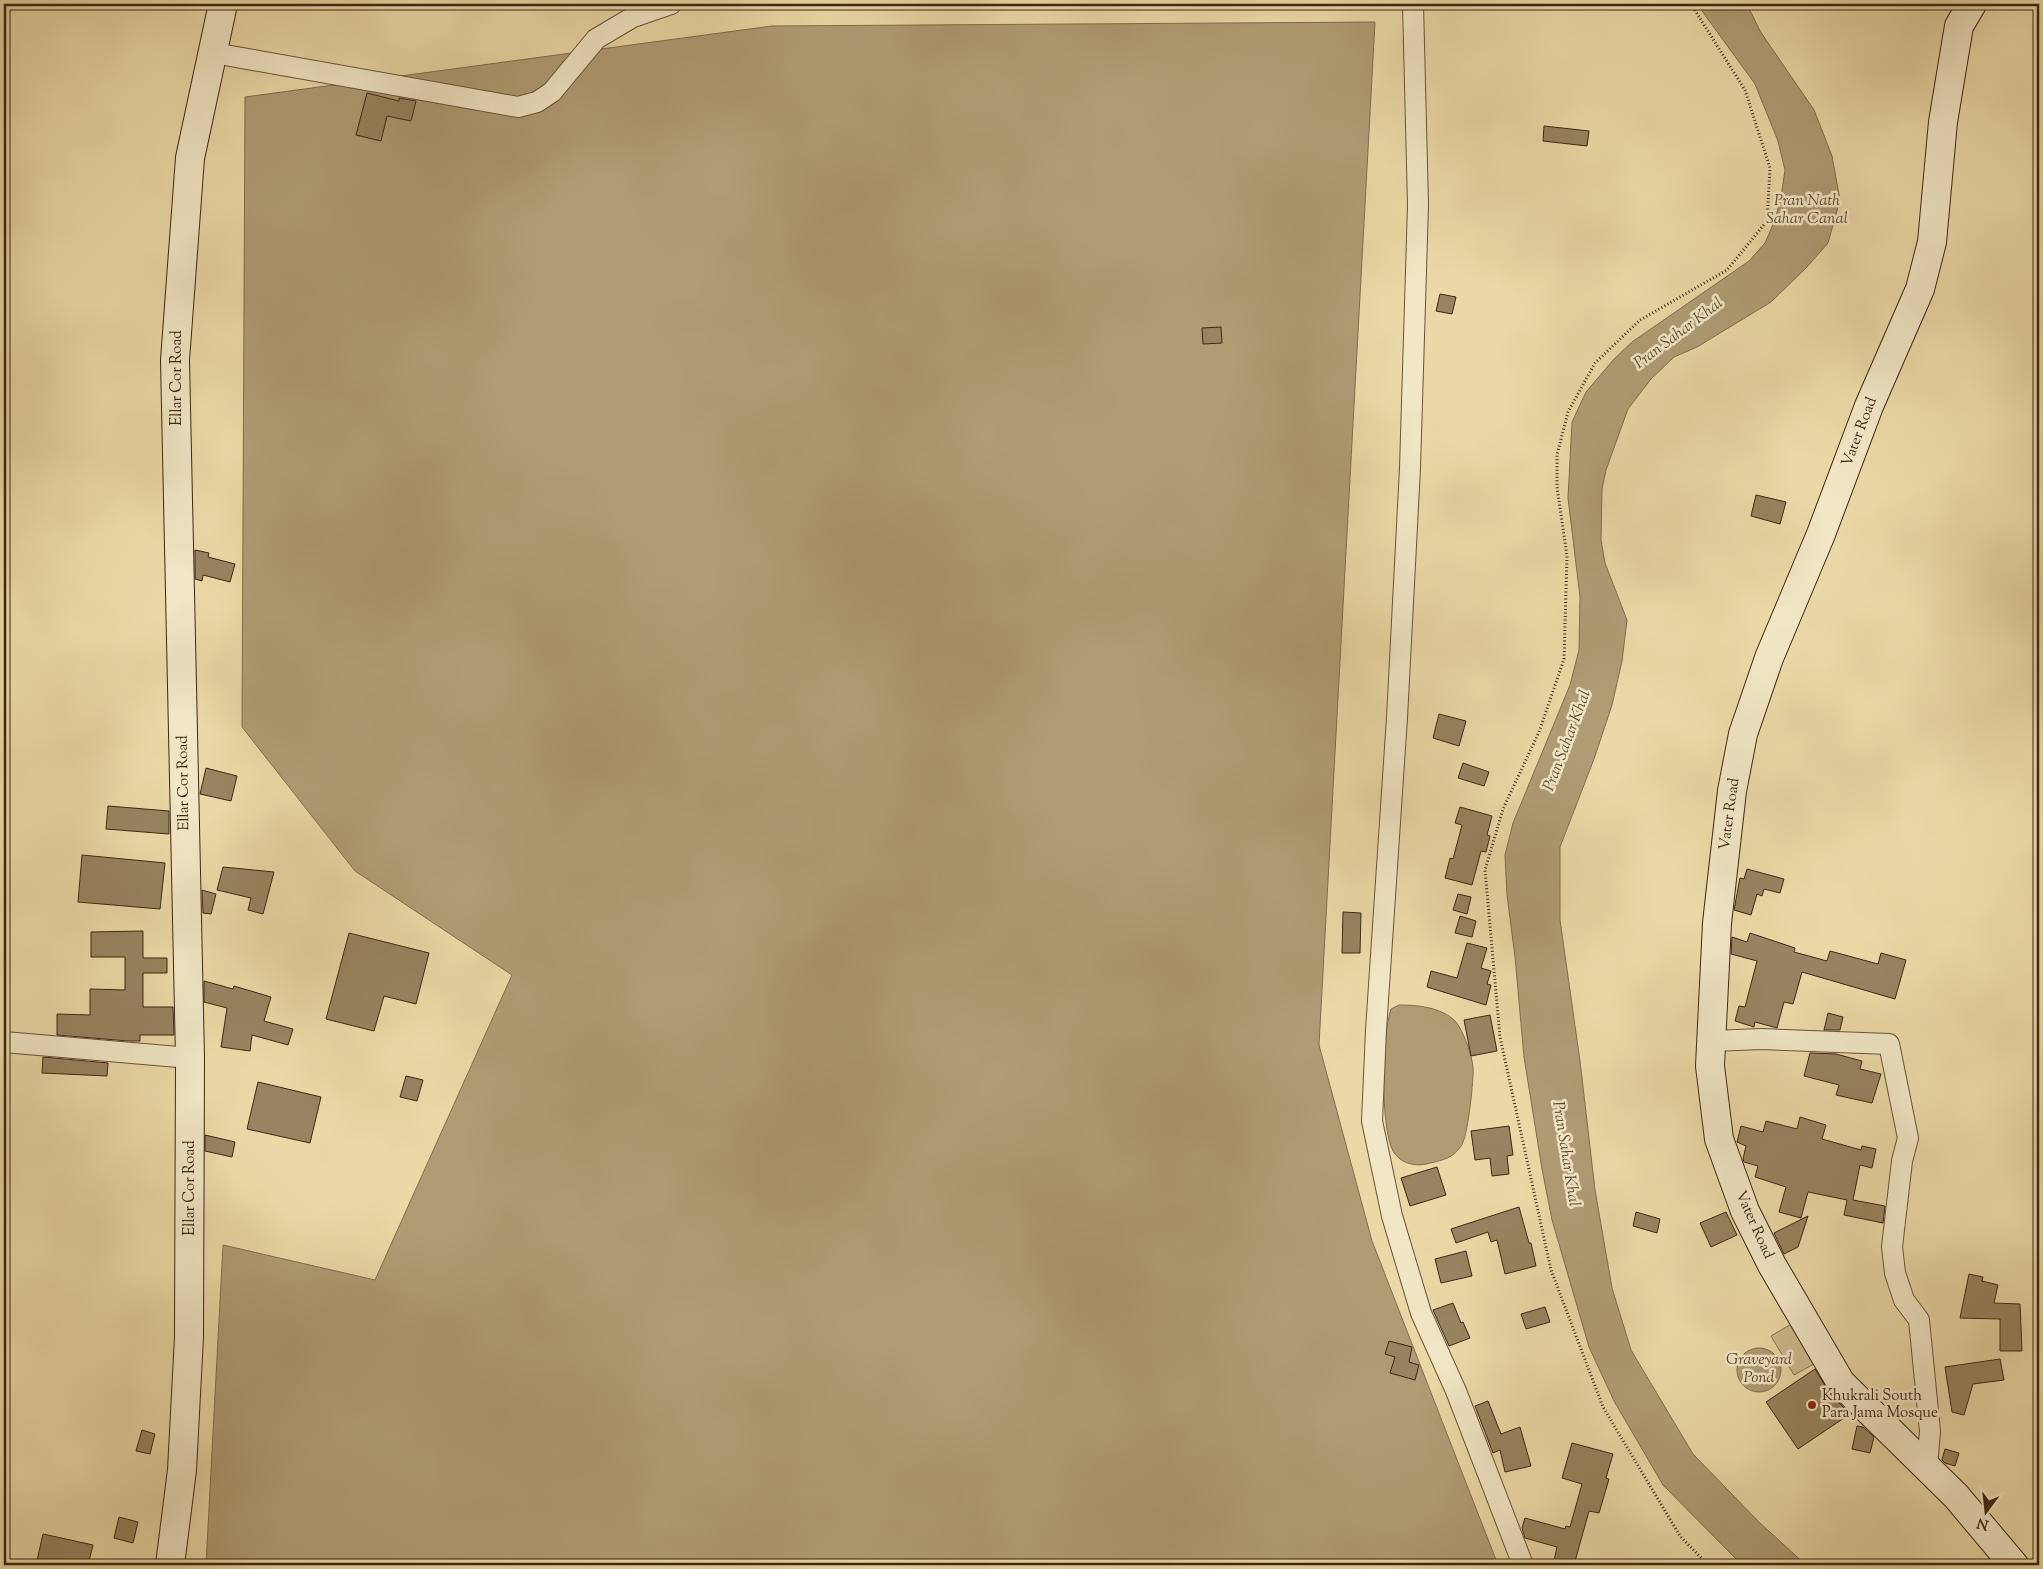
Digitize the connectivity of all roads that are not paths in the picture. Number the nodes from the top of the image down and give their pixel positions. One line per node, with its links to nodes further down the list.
1 (223, 4): 8 (street, Ellar Cor Road)
2 (671, 4): 5 (street)
3 (1413, 4): 11 (street)
4 (1972, 4): 6 (street, Vater Road)
5 (226, 55)
6 (1712, 1041): 9 (street, Vater Road); 9 (street)
7 (4, 1042): 8 (street)
8 (190, 1058): 10 (street, Ellar Cor Road)
9 (1927, 1468): 12 (street, Vater Road)
10 (170, 1565)
11 (1523, 1565)
12 (2014, 1565)

